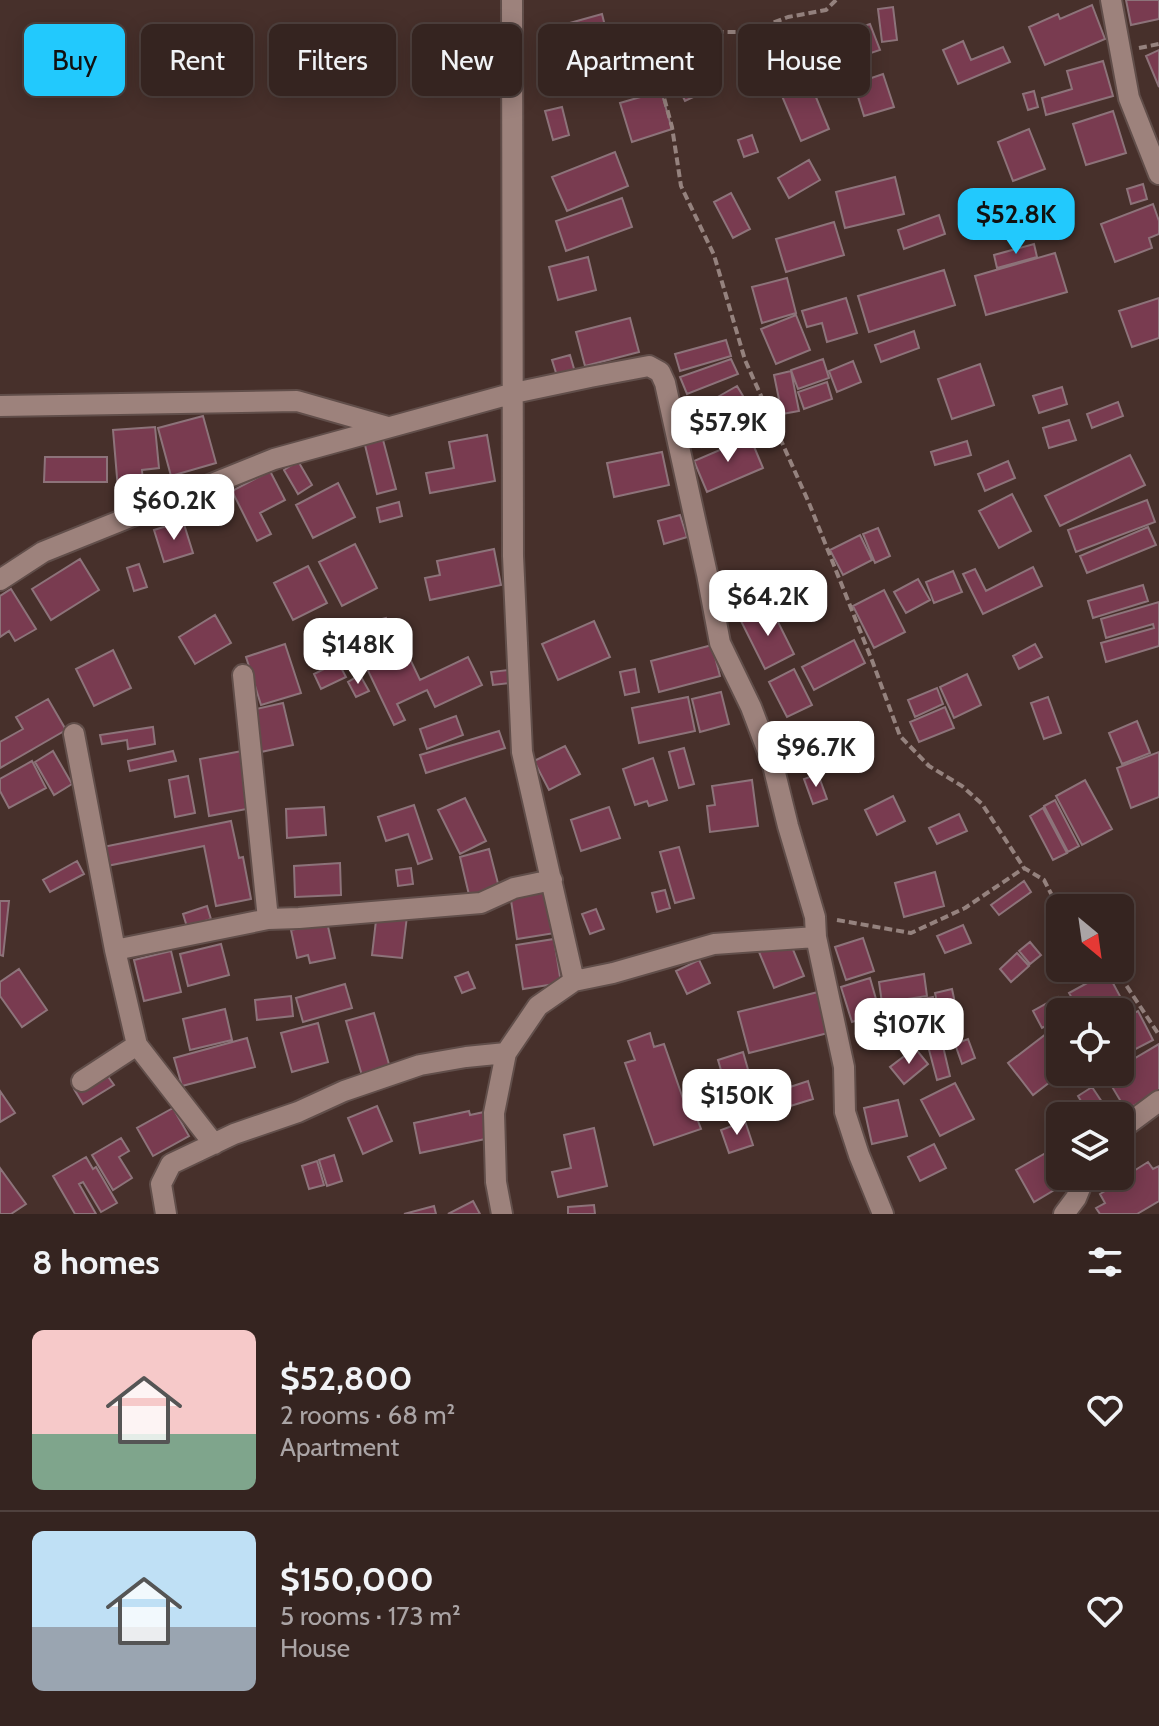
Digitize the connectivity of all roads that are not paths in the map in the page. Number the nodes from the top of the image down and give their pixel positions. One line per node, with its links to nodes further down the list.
1 (512, 0): 4 (street)
2 (1111, 0): 3 (street)
3 (1159, 174)
4 (514, 393): 6 (street); 10 (street); 12 (street)
5 (0, 406): 6 (street)
6 (389, 428): 7 (street)
7 (0, 580)
8 (243, 675): 11 (street)
9 (74, 734): 13 (street)
10 (552, 880): 11 (street); 14 (street)
11 (268, 919): 13 (street)
12 (815, 927): 14 (street); 24 (street)
13 (115, 950): 15 (street)
14 (574, 981): 16 (street)
15 (137, 1045): 17 (street); 20 (street)
16 (506, 1053): 20 (street); 23 (street)
17 (82, 1081)
18 (1159, 1101): 19 (street)
19 (1134, 1120)
20 (214, 1144): 22 (street)
21 (1079, 1190): 25 (street)
22 (166, 1214)
23 (502, 1214)
24 (883, 1214)
25 (1064, 1214)

